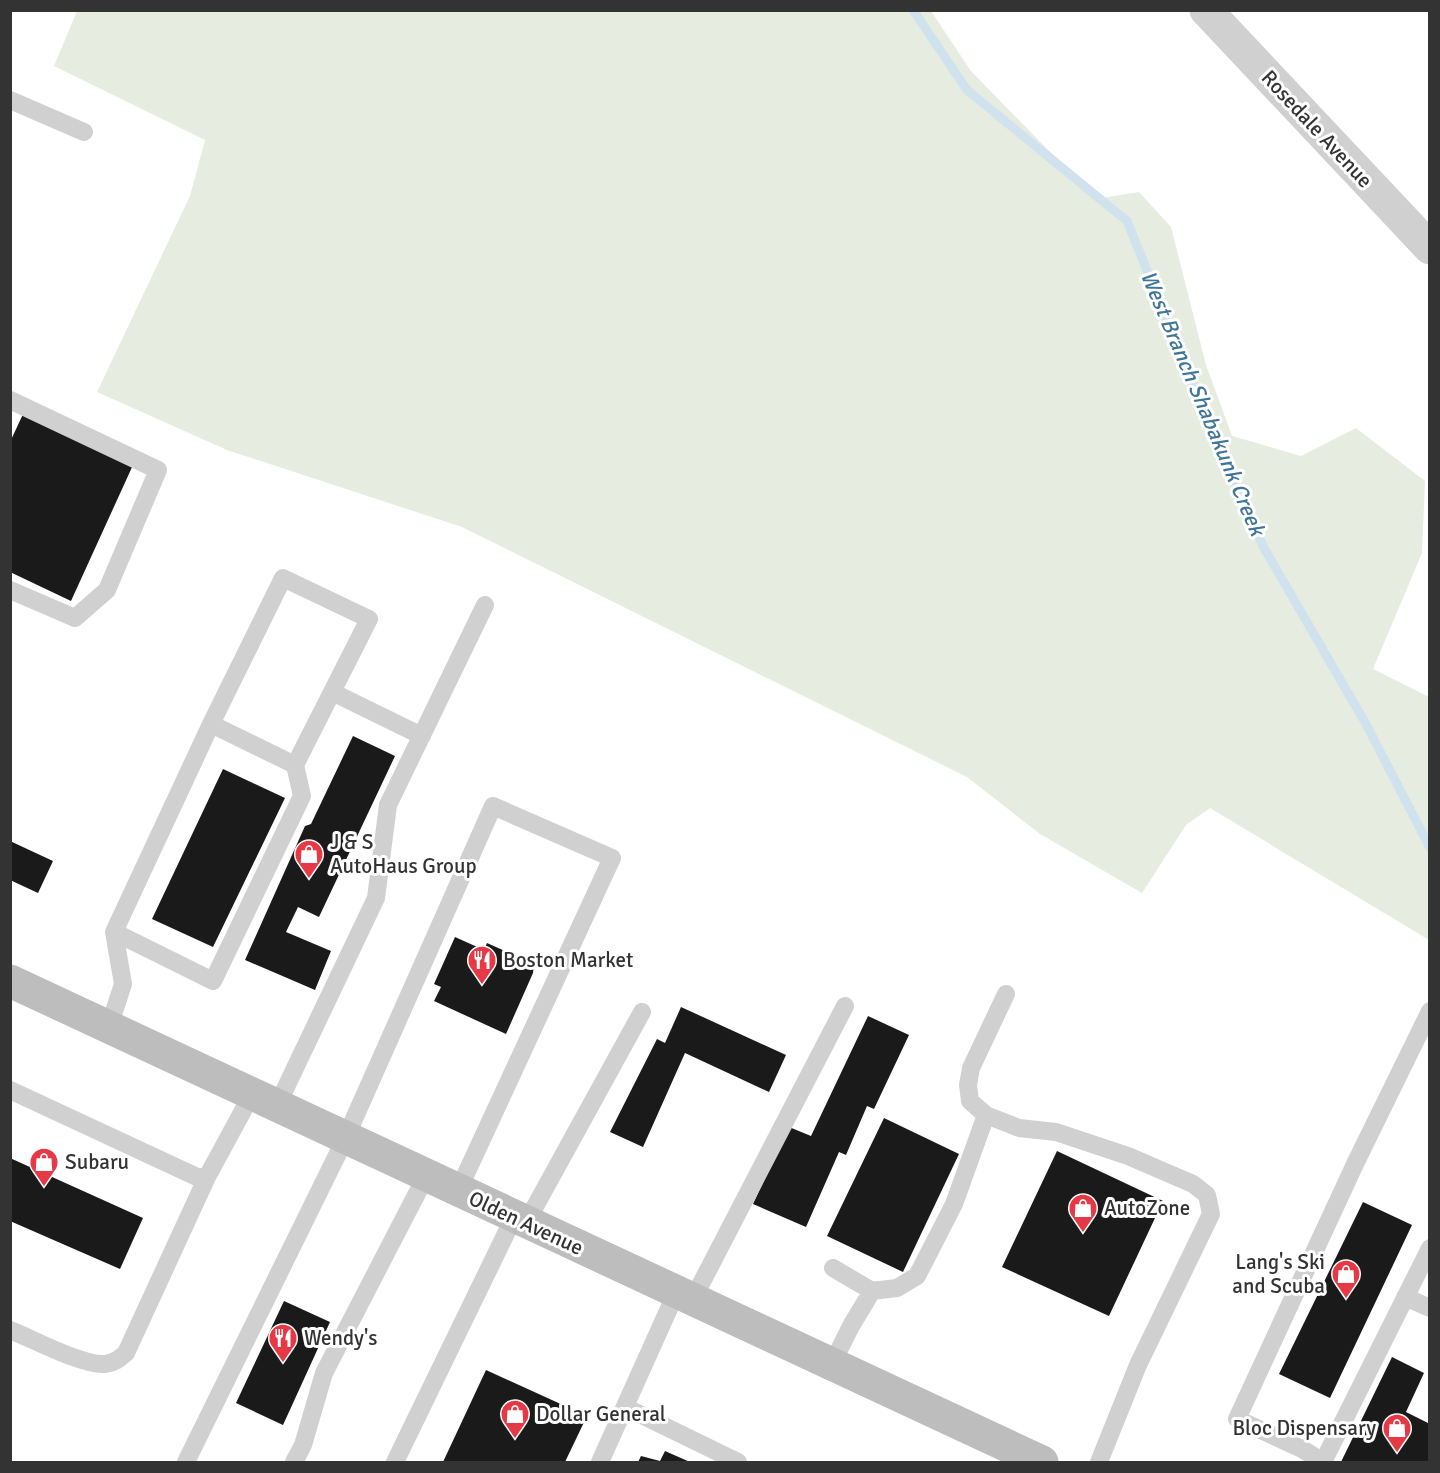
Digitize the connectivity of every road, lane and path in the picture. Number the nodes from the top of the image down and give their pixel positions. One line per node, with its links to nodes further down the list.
1 (1206, 10): 4 (street, Rosedale Avenue)
2 (10, 100): 3 (lane)
3 (84, 132)
4 (1426, 237)
5 (10, 400): 6 (lane)
6 (10, 590)
7 (485, 606): 10 (lane)
8 (332, 692): 9 (lane); 10 (lane); 11 (lane)
9 (211, 723): 11 (lane); 12 (lane)
10 (422, 736): 20 (lane)
11 (295, 765): 12 (lane)
12 (114, 932): 18 (lane)
13 (10, 981): 18 (main road, Olden Avenue)
14 (1006, 994): 21 (lane)
15 (845, 1006): 30 (lane)
16 (1430, 1011): 43 (lane)
17 (642, 1012): 26 (lane)
18 (109, 1027): 20 (main road, Olden Avenue)
19 (10, 1090): 23 (lane)
20 (265, 1100): 22 (main road, Olden Avenue); 23 (lane)
21 (986, 1115): 29 (lane); 42 (lane)
22 (346, 1137): 24 (main road, Olden Avenue); 25 (lane); 36 (lane)
23 (207, 1176): 33 (lane)
24 (426, 1176): 25 (main road, Olden Avenue); 37 (lane)
25 (458, 1191): 26 (main road, Olden Avenue)
26 (520, 1220): 30 (main road, Olden Avenue); 38 (lane)
27 (1430, 1248): 31 (lane)
28 (832, 1268): 29 (lane)
29 (872, 1291): 34 (lane)
30 (684, 1297): 34 (main road, Olden Avenue); 35 (lane)
31 (1405, 1297): 32 (lane); 43 (lane)
32 (1430, 1308)
33 (10, 1330)
34 (832, 1364): 41 (main road, Olden Avenue)
35 (625, 1407): 39 (lane); 40 (lane)
36 (186, 1462)
37 (294, 1462)
38 (395, 1462)
39 (600, 1462)
40 (738, 1462)
41 (1042, 1462)
42 (1099, 1462)
43 (1323, 1462)

